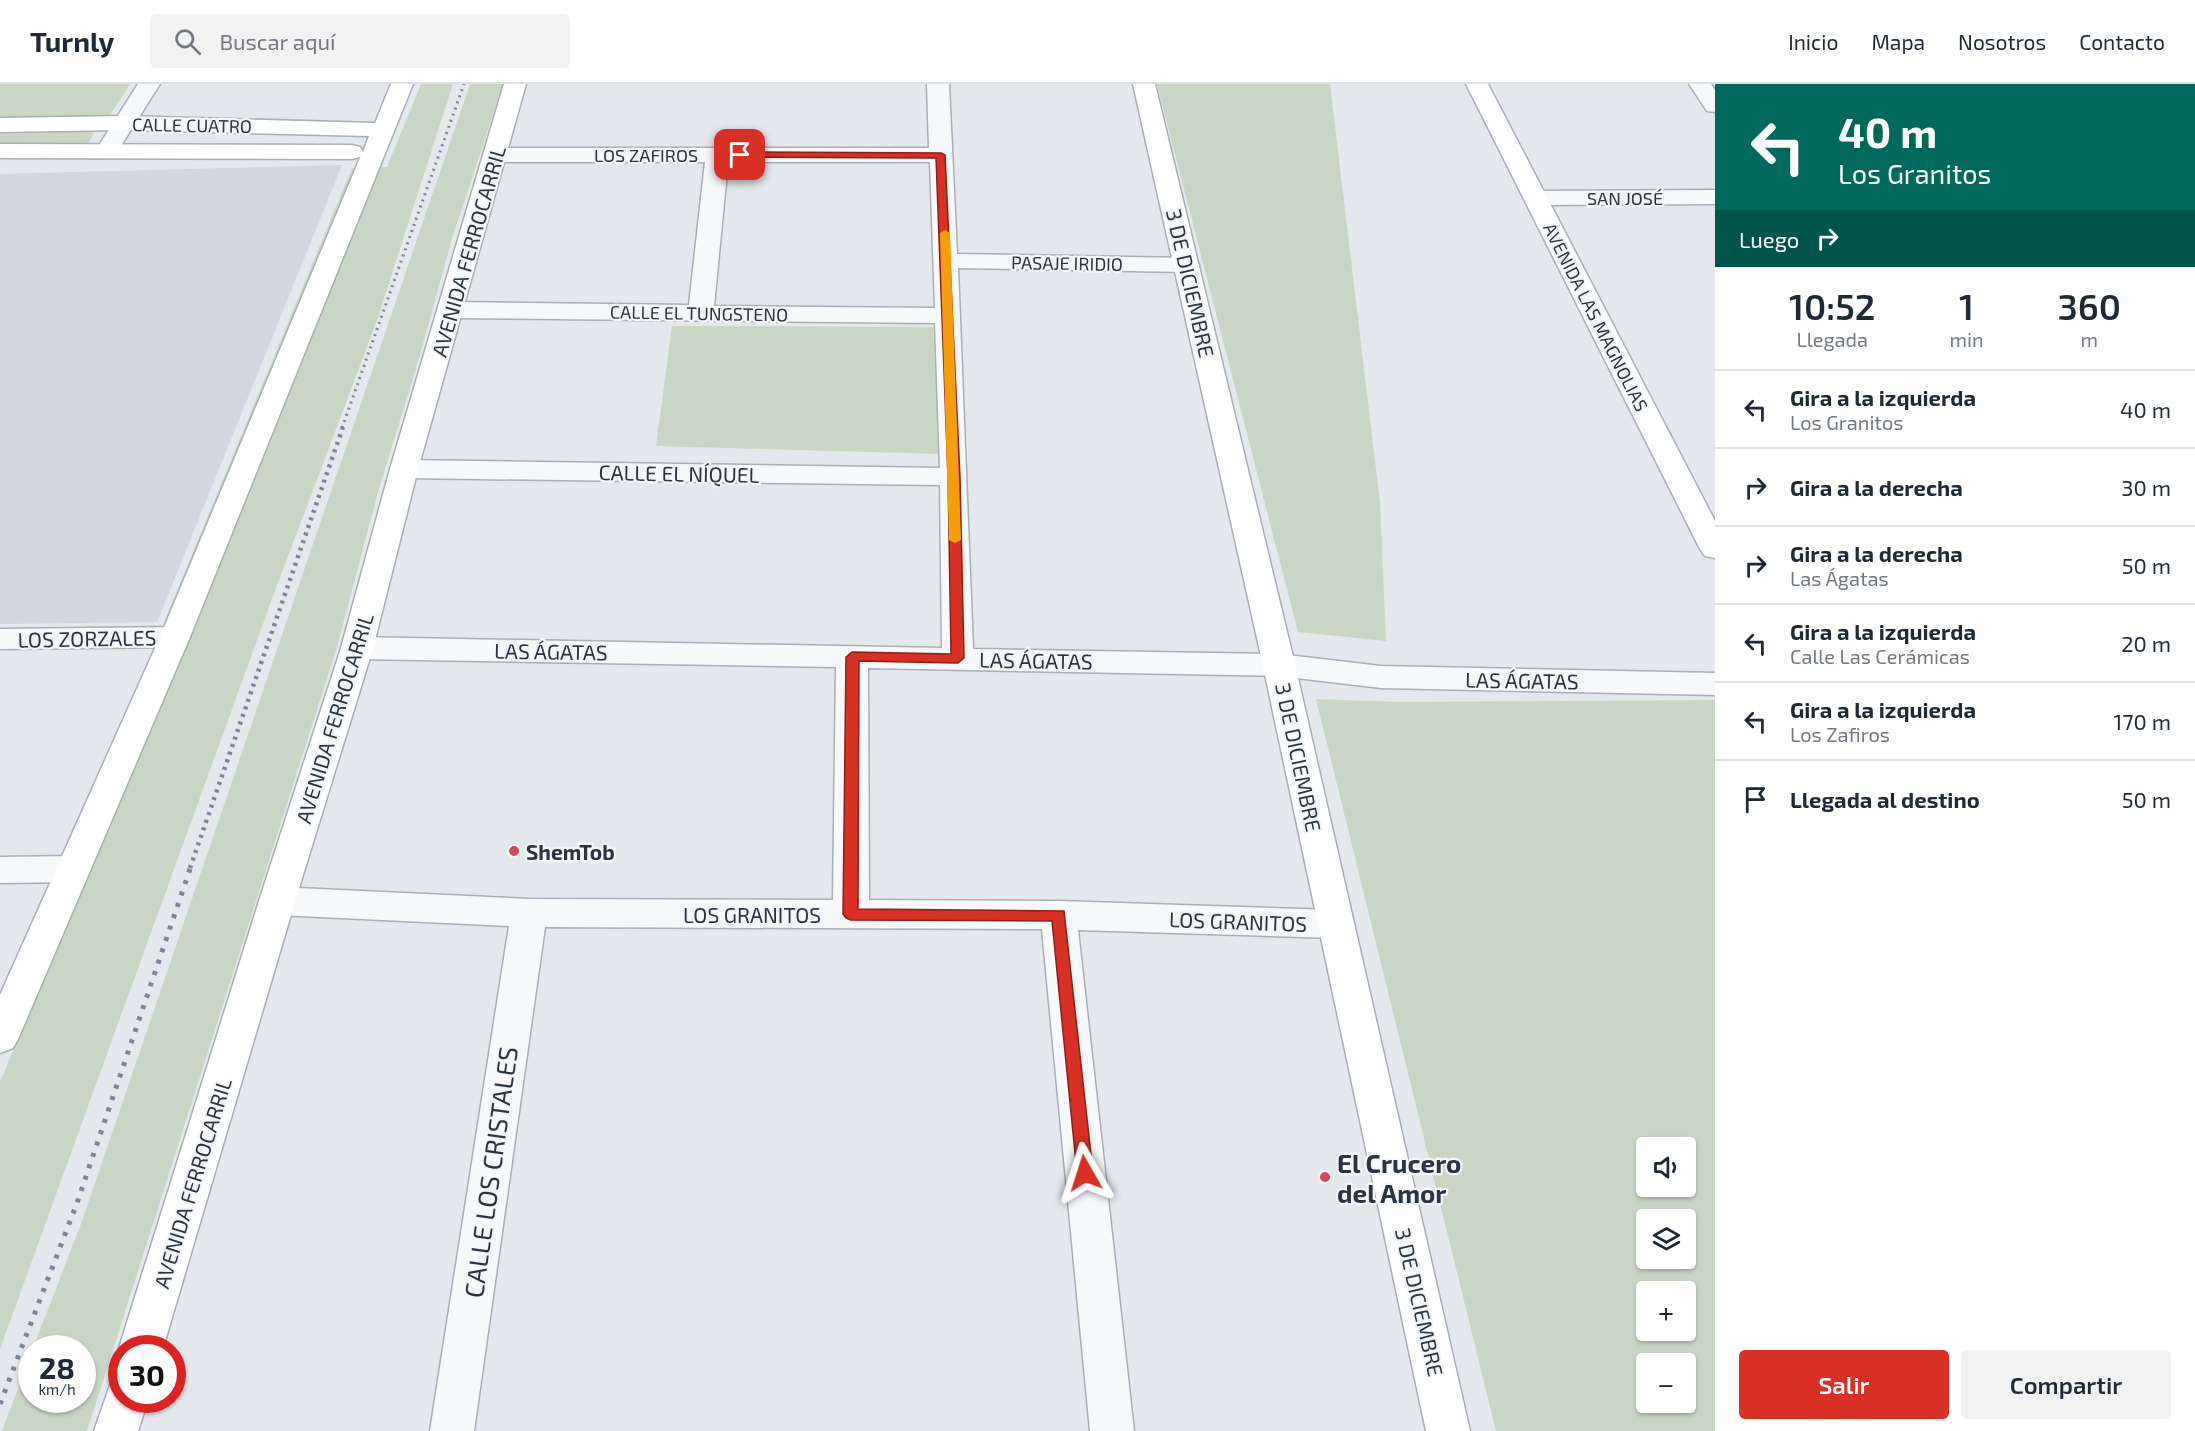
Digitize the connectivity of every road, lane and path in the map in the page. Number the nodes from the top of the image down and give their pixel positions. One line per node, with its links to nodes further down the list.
1 (149, 84): 9 (street)
2 (402, 84): 11 (street)
3 (515, 84): 14 (street, AVENIDA FERROCARRIL)
4 (938, 84): 16 (street)
5 (1144, 84): 20 (street, 3 DE DICIEMBRE)
6 (1478, 84): 18 (street, AVENIDA LAS MAGNOLIAS)
7 (1700, 84): 8 (street)
8 (1715, 106)
9 (124, 123): 10 (street, CALLE CUATRO); 11 (street, CALLE CUATRO); 12 (street)
10 (0, 125)
11 (379, 141): 12 (street, CALLE CUATRO); 27 (street)
12 (106, 150): 13 (street, CALLE CUATRO)
13 (0, 151)
14 (495, 155): 15 (street, LOS ZAFIROS); 21 (street, AVENIDA FERROCARRIL)
15 (717, 155): 16 (street, LOS ZAFIROS); 22 (street)
16 (941, 155): 19 (street)
17 (1715, 197): 18 (street, SAN JOSÉ)
18 (1536, 198): 26 (street, AVENIDA LAS MAGNOLIAS)
19 (946, 261): 20 (street, PASAJE IRIDIO); 23 (street)
20 (1187, 265): 32 (street, 3 DE DICIEMBRE)
21 (452, 310): 22 (street, CALLE EL TUNGSTENO); 24 (street, AVENIDA FERROCARRIL)
22 (701, 313): 23 (street, CALLE EL TUNGSTENO)
23 (947, 316): 25 (street)
24 (404, 469): 25 (street, CALLE EL NÍQUEL); 29 (street, AVENIDA FERROCARRIL)
25 (954, 477): 31 (street)
26 (1715, 549)
27 (175, 637): 28 (street, LOS ZORZALES); 34 (street)
28 (0, 639)
29 (357, 648): 30 (street, LAS ÁGATAS); 36 (street, AVENIDA FERROCARRIL)
30 (852, 657): 31 (street, LAS ÁGATAS); 38 (street)
31 (958, 658): 32 (street, LAS ÁGATAS)
32 (1279, 665): 33 (street, LAS ÁGATAS); 40 (street, 3 DE DICIEMBRE)
33 (1715, 684)
34 (74, 869): 35 (street); 41 (street)
35 (0, 870)
36 (277, 901): 37 (street, LOS GRANITOS); 42 (street, AVENIDA FERROCARRIL)
37 (529, 913): 38 (street, LOS GRANITOS); 45 (street, CALLE LOS CRISTALES)
38 (851, 914): 39 (street, LOS GRANITOS)
39 (1059, 915): 40 (street, LOS GRANITOS); 46 (street)
40 (1335, 924): 47 (street, 3 DE DICIEMBRE)
41 (0, 1037)
42 (145, 1335)
43 (122, 1413): 44 (street)
44 (117, 1431)
45 (452, 1431)
46 (1112, 1431)
47 (1448, 1431)

